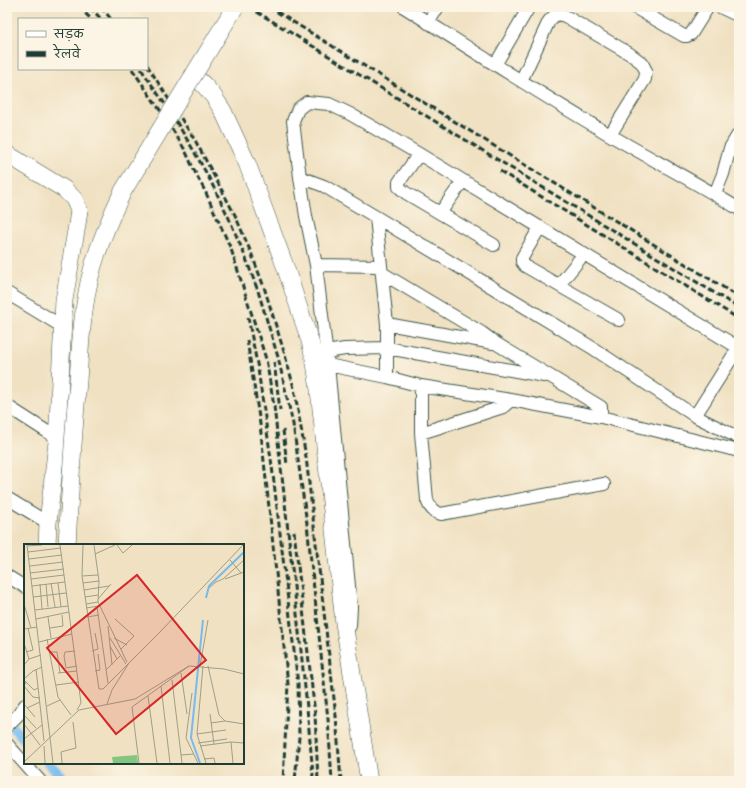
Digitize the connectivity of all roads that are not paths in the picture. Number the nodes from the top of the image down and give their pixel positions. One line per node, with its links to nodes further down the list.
1 (235, 7): 11 (street, bridge)
2 (404, 7): 9 (street)
3 (438, 7): 9 (street)
4 (529, 7): 10 (street)
5 (634, 7): 6 (street)
6 (708, 7)
7 (720, 7): 8 (street)
8 (739, 16)
9 (428, 22): 10 (street)
10 (496, 65): 12 (street)
11 (193, 75): 53 (street, bridge); 56 (street)
12 (521, 81): 14 (street); 14 (street)
13 (739, 133): 19 (street)
14 (610, 134): 19 (street)
15 (7, 154): 32 (street)
16 (419, 154): 17 (street); 18 (street); 21 (street)
17 (300, 177): 22 (street); 26 (street)
18 (463, 181): 21 (street); 23 (street)
19 (715, 194): 20 (street)
20 (739, 209)
21 (440, 213): 24 (street)
22 (376, 217): 27 (street); 43 (street)
23 (540, 228): 25 (street); 28 (street)
24 (494, 245)
25 (583, 254): 28 (street); 35 (street)
26 (316, 265): 27 (street); 36 (street)
27 (381, 269): 31 (street); 33 (street)
28 (559, 285): 30 (street)
29 (7, 293): 32 (street)
30 (619, 320)
31 (387, 324): 33 (street); 34 (street)
32 (63, 327): 46 (street)
33 (497, 344): 39 (street)
34 (387, 348): 36 (street); 38 (street); 39 (street)
35 (739, 348): 43 (street)
36 (326, 352): 37 (street)
37 (328, 365): 38 (street); 56 (street)
38 (387, 376): 40 (street)
39 (553, 378): 44 (street)
40 (421, 386): 41 (street); 45 (street)
41 (511, 400): 44 (street); 45 (street)
42 (7, 406): 46 (street)
43 (695, 416): 47 (street)
44 (600, 417): 48 (street)
45 (421, 433): 49 (street)
46 (57, 438): 51 (street)
47 (739, 438)
48 (739, 451)
49 (604, 484)
50 (7, 498): 51 (street)
51 (48, 523): 52 (street)
52 (47, 544)
53 (68, 544)
54 (7, 576): 55 (street)
55 (24, 586)
56 (349, 655): 63 (street)
57 (24, 706): 58 (street)
58 (10, 722)
59 (7, 744): 60 (street)
60 (24, 763)
61 (25, 764): 62 (street)
62 (40, 781)
63 (369, 781)

